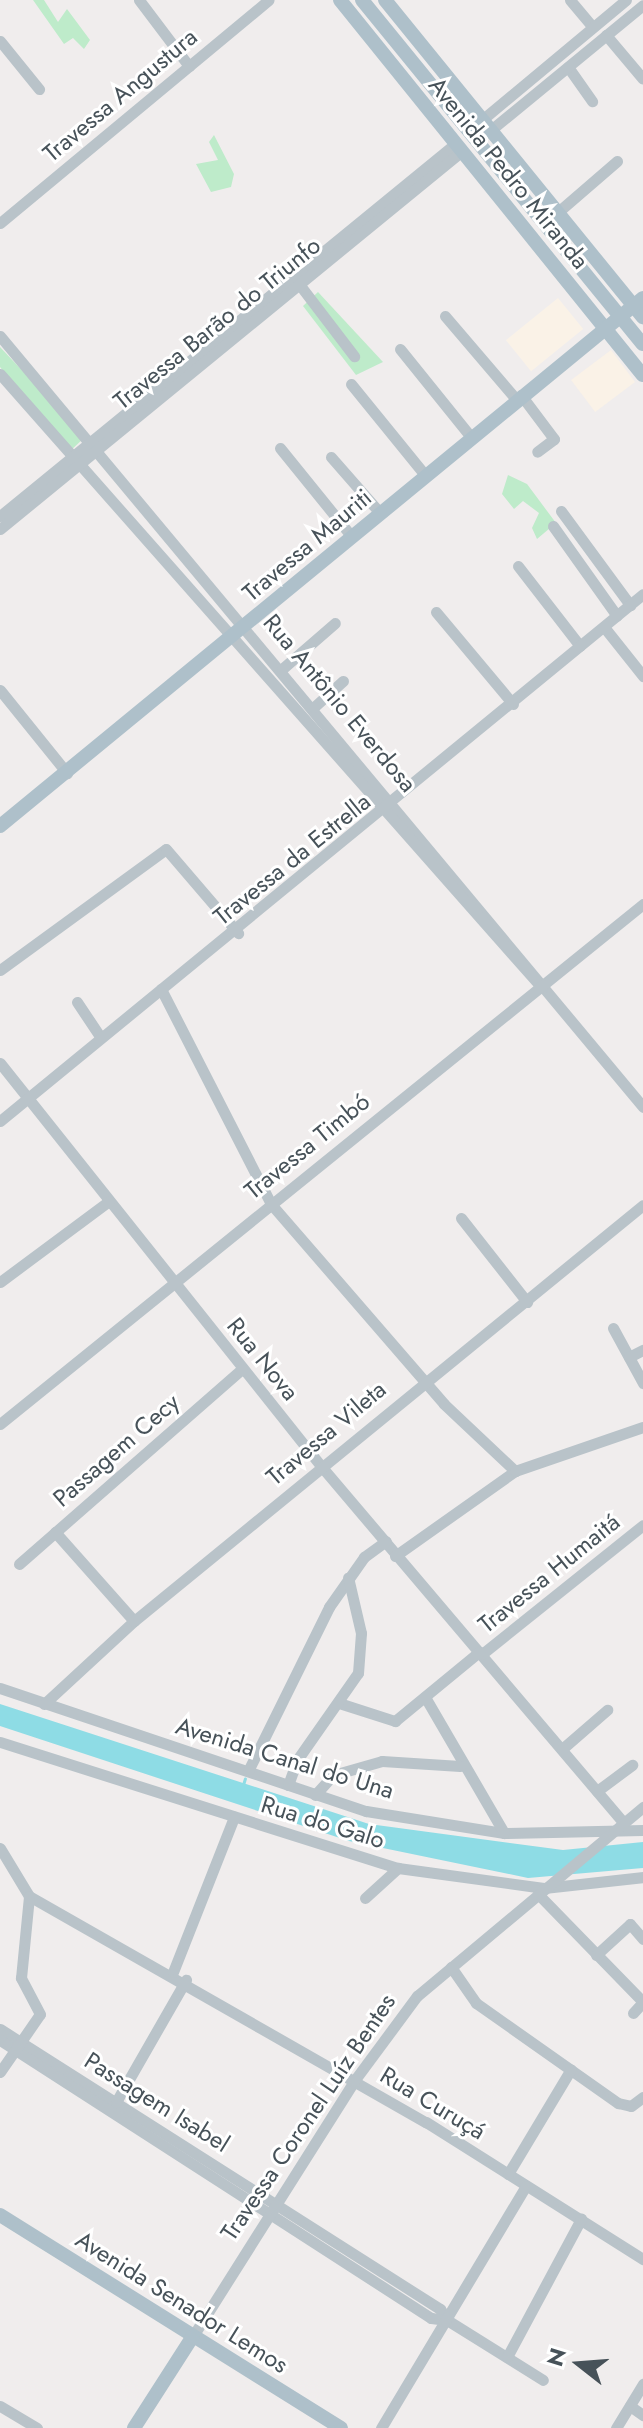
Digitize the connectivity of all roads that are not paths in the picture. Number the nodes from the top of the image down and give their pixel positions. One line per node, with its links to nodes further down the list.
1 (139, 0): 12 (street)
2 (269, 0): 12 (street, Travessa Angustura)
3 (340, 0): 18 (main road, Avenida Pedro Miranda)
4 (362, 0): 25 (main road, Avenida Pedro Miranda)
5 (385, 0): 17 (main road, Avenida Pedro Miranda)
6 (570, 0): 9 (street)
7 (626, 0): 9 (street)
8 (643, 5): 10 (street)
9 (593, 27): 17 (street)
10 (606, 35): 13 (street); 14 (street)
11 (0, 41): 15 (street)
12 (189, 66): 21 (street, Travessa Angustura)
13 (568, 67): 16 (street); 17 (street)
14 (643, 79)
15 (39, 89)
16 (592, 101)
17 (487, 124): 20 (main road, Avenida Pedro Miranda)
18 (459, 148): 22 (street, Travessa Barão do Triunfo); 23 (street, Travessa Barão do Triunfo); 27 (main road, Avenida Pedro Miranda)
19 (617, 161): 20 (street)
20 (558, 212): 24 (main road, Avenida Pedro Miranda)
21 (0, 223)
22 (299, 284): 23 (street, Travessa Barão do Triunfo); 31 (street)
23 (282, 292): 37 (street, Travessa Barão do Triunfo)
24 (640, 307): 25 (main road, Travessa Mauriti)
25 (620, 315): 27 (main road, Travessa Mauriti); 29 (main road, Avenida Pedro Miranda)
26 (445, 316): 35 (street)
27 (604, 326): 33 (main road, Avenida Pedro Miranda); 35 (main road, Travessa Mauriti)
28 (0, 336): 37 (street, Rua Antônio Everdosa)
29 (643, 344)
30 (400, 349): 36 (street)
31 (354, 356)
32 (0, 374): 41 (street, Rua Antônio Everdosa)
33 (643, 375)
34 (351, 384): 42 (street)
35 (519, 397): 36 (main road, Travessa Mauriti); 39 (street)
36 (471, 437): 42 (main road, Travessa Mauriti)
37 (92, 447): 41 (street, Travessa Barão do Triunfo); 55 (street, Rua Antônio Everdosa)
38 (280, 448): 48 (street)
39 (537, 452)
40 (331, 457): 45 (street)
41 (75, 461): 44 (street, Travessa Barão do Triunfo); 47 (street, Travessa Barão do Triunfo); 57 (street, Rua Antônio Everdosa)
42 (425, 475): 45 (main road, Travessa Mauriti)
43 (561, 511): 51 (street)
44 (1, 513)
45 (380, 513): 48 (main road, Travessa Mauriti)
46 (553, 526): 53 (street)
47 (0, 529)
48 (352, 537): 55 (main road, Travessa Mauriti)
49 (518, 566): 58 (street)
50 (643, 594): 51 (street, Travessa da Estrella)
51 (630, 605): 53 (street, Travessa da Estrella)
52 (436, 612): 65 (street)
53 (617, 616): 56 (street, Travessa da Estrella)
54 (335, 623): 61 (street)
55 (246, 625): 57 (main road, Travessa Mauriti); 59 (street, Rua Antônio Everdosa)
56 (604, 627): 58 (street, Travessa da Estrella); 62 (street)
57 (231, 639): 60 (street, Rua Antônio Everdosa); 67 (main road, Travessa Mauriti)
58 (580, 646): 65 (street, Travessa da Estrella)
59 (267, 650): 60 (street); 61 (street, Rua Antônio Everdosa)
60 (252, 662): 69 (street, Rua Antônio Everdosa)
61 (282, 669): 66 (street, Rua Antônio Everdosa)
62 (643, 676)
63 (343, 681): 66 (street)
64 (0, 690): 67 (street)
65 (513, 704): 68 (street, Travessa da Estrella)
66 (314, 707): 68 (street, Rua Antônio Everdosa)
67 (67, 773): 70 (main road, Travessa Mauriti)
68 (394, 804): 69 (street, Travessa da Estrella); 74 (street, Rua Antônio Everdosa)
69 (382, 811): 72 (street, Travessa da Estrella); 74 (street, Rua Antônio Everdosa)
70 (0, 826)
71 (643, 904): 74 (street, Travessa Timbó)
72 (238, 933): 73 (street); 75 (street, Travessa da Estrella)
73 (0, 970)
74 (544, 987): 80 (street, Rua Antônio Everdosa); 83 (street, Travessa Timbó)
75 (161, 989): 77 (street, Travessa da Estrella); 83 (street)
76 (77, 1002): 77 (street)
77 (101, 1038): 79 (street, Travessa da Estrella)
78 (0, 1063): 79 (street, Rua Nova)
79 (28, 1098): 81 (street, Travessa da Estrella); 82 (street, Rua Nova)
80 (643, 1107)
81 (0, 1121)
82 (109, 1201): 86 (street, Rua Nova); 87 (street)
83 (271, 1204): 86 (street, Travessa Timbó); 93 (street)
84 (643, 1205): 88 (street, Travessa Vileta)
85 (461, 1218): 88 (street)
86 (171, 1279): 92 (street, Rua Nova); 95 (street, Travessa Timbó)
87 (0, 1282)
88 (527, 1302): 93 (street, Travessa Vileta)
89 (613, 1328): 91 (street)
90 (643, 1350): 91 (street)
91 (629, 1357): 94 (street)
92 (242, 1369): 97 (street, Rua Nova); 100 (street, Passagem Cecy)
93 (424, 1381): 97 (street, Travessa Vileta); 98 (street)
94 (643, 1383)
95 (0, 1424)
96 (643, 1427): 98 (street)
97 (321, 1466): 101 (street, Rua Nova); 105 (street, Travessa Vileta)
98 (515, 1471): 102 (street)
99 (643, 1525): 106 (street, Travessa Humaitá)
100 (55, 1532): 103 (street, Passagem Cecy); 105 (street)
101 (386, 1541): 102 (street, Rua Nova); 104 (street)
102 (395, 1556): 106 (street, Rua Nova)
103 (19, 1564)
104 (348, 1577): 110 (street); 116 (street)
105 (134, 1621): 109 (street, Travessa Vileta)
106 (480, 1653): 108 (street, Travessa Humaitá); 113 (street, Rua Nova)
107 (2, 1687): 109 (street, Avenida Canal do Una)
108 (425, 1697): 110 (street, Travessa Humaitá); 115 (street)
109 (44, 1704): 116 (street, Avenida Canal do Una)
110 (342, 1704): 117 (street)
111 (607, 1710): 113 (street)
112 (0, 1742): 121 (street, Rua do Galo)
113 (562, 1749): 118 (street, Rua Nova)
114 (632, 1765): 118 (street)
115 (460, 1766): 119 (street); 124 (street)
116 (248, 1771): 117 (street, Avenida Canal do Una)
117 (288, 1785): 119 (street, Avenida Canal do Una)
118 (597, 1791): 122 (street, Rua Nova)
119 (315, 1795): 124 (street, Avenida Canal do Una)
120 (643, 1807): 122 (street, Travessa Coronel Luíz Bentes)
121 (234, 1817): 127 (street, Rua do Galo); 135 (street)
122 (624, 1823): 125 (street, Travessa Coronel Luíz Bentes)
123 (643, 1830): 125 (street, Avenida Canal do Una)
124 (504, 1833): 125 (street, Avenida Canal do Una)
125 (608, 1836): 129 (street, Travessa Coronel Luíz Bentes)
126 (0, 1848): 130 (street)
127 (398, 1868): 129 (street, Rua do Galo); 131 (street)
128 (643, 1877): 129 (street, Rua do Galo)
129 (544, 1888): 133 (street); 134 (street, Travessa Coronel Luíz Bentes)
130 (29, 1896): 135 (street, Rua Curuçá); 141 (street)
131 (365, 1898)
132 (643, 1939): 133 (street)
133 (596, 1955): 137 (street)
134 (451, 1967): 142 (street); 144 (street, Travessa Coronel Luíz Bentes)
135 (173, 1972): 136 (street, Rua Curuçá)
136 (186, 1980): 144 (street, Rua Curuçá); 146 (street)
137 (643, 2002): 138 (street)
138 (633, 2013)
139 (0, 2029): 141 (street, Passagem Isabel)
140 (0, 2040): 141 (street, Passagem Isabel)
141 (18, 2045): 143 (street); 146 (street, Passagem Isabel); 149 (street, Passagem Isabel)
142 (571, 2069): 145 (street); 147 (street)
143 (0, 2072)
144 (354, 2081): 147 (street, Rua Curuçá); 149 (street, Travessa Coronel Luíz Bentes)
145 (643, 2097)
146 (116, 2102): 149 (street, Passagem Isabel)
147 (508, 2174): 148 (street, Rua Curuçá)
148 (526, 2186): 151 (street, Rua Curuçá); 153 (street)
149 (271, 2207): 153 (street, Passagem Isabel); 154 (street, Travessa Coronel Luíz Bentes)
150 (0, 2215): 154 (main road, Avenida Senador Lemos)
151 (581, 2219): 152 (street, Rua Curuçá); 155 (street)
152 (642, 2254)
153 (447, 2320): 155 (street, Passagem Isabel); 165 (street)
154 (193, 2336): 163 (main road, Travessa Coronel Luíz Bentes); 164 (main road, Avenida Senador Lemos)
155 (507, 2357): 156 (street, Passagem Isabel)
156 (543, 2380)
157 (643, 2384): 158 (street)
158 (640, 2397): 160 (street)
159 (0, 2406): 162 (street)
160 (630, 2406): 161 (street); 166 (street)
161 (643, 2415)
162 (37, 2428)
163 (134, 2428)
164 (341, 2428)
165 (381, 2428)
166 (616, 2428)

